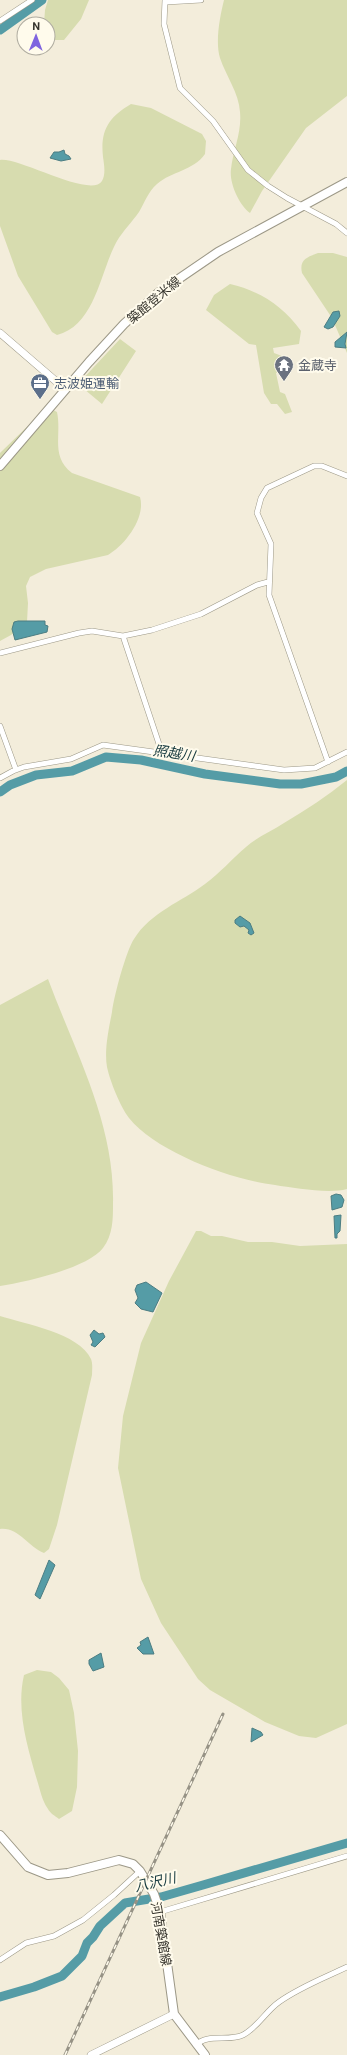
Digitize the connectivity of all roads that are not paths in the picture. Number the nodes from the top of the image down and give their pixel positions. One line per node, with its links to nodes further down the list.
1 (32, 0): 4 (street)
2 (201, 0): 3 (street)
3 (165, 1): 6 (street)
4 (0, 20)
5 (347, 182): 6 (main road, 築館登米線)
6 (301, 206): 7 (street); 9 (main road, 築館登米線)
7 (347, 233)
8 (0, 333): 9 (street)
9 (65, 389): 10 (main road, 築館登米線)
10 (0, 466)
11 (347, 476): 12 (street)
12 (268, 582): 13 (street); 18 (street)
13 (123, 636): 14 (street); 17 (street)
14 (0, 653)
15 (0, 726): 19 (street)
16 (347, 752): 18 (street)
17 (162, 753): 18 (street); 19 (street)
18 (328, 762)
19 (16, 770): 20 (street)
20 (0, 778)
21 (0, 1835): 23 (main road, 河南築館線)
22 (347, 1856): 24 (street)
23 (140, 1871): 24 (main road, 河南築館線); 25 (street)
24 (160, 1912): 27 (main road, 河南築館線)
25 (0, 1960)
26 (347, 1967): 28 (street)
27 (174, 2014): 28 (main road); 29 (street)
28 (196, 2045): 30 (main road)
29 (91, 2055)
30 (205, 2055)

